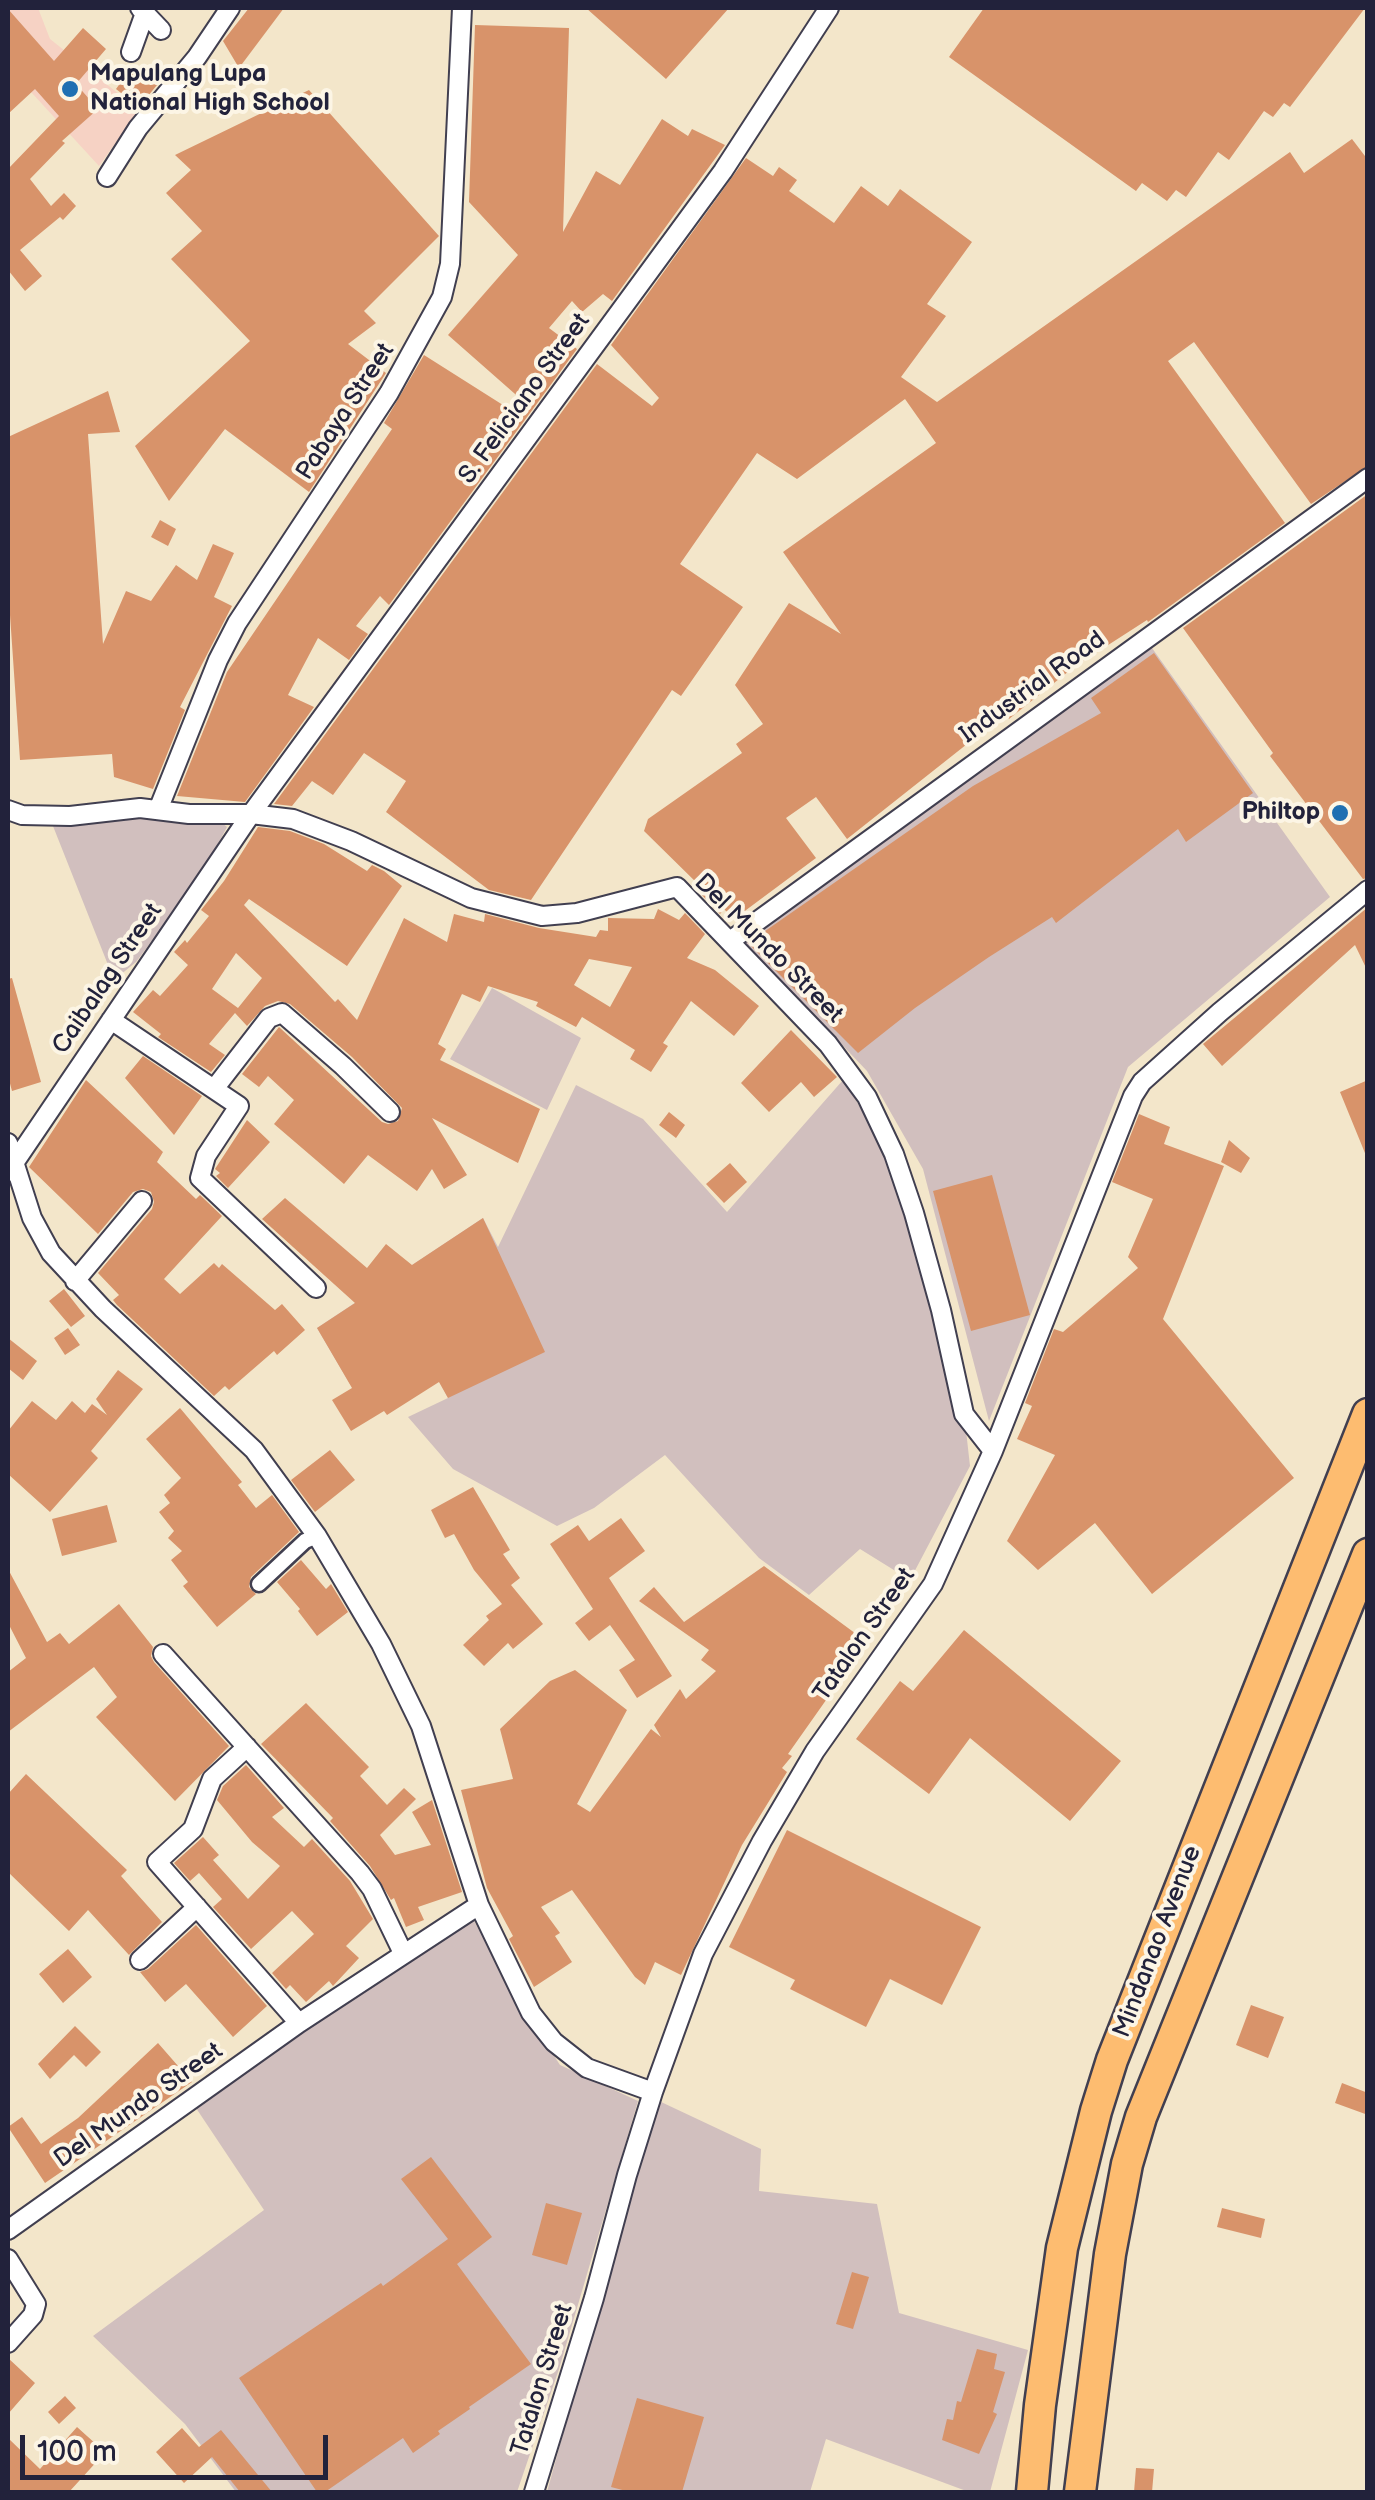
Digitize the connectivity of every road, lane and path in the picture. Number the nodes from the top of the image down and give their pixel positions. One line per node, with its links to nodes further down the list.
1 (230, 8): 7 (street)
2 (462, 8): 10 (street, Pabaya Street)
3 (829, 8): 11 (street, S. Feliciano Street)
4 (143, 10): 5 (street); 6 (street)
5 (162, 30)
6 (130, 52)
7 (107, 177)
8 (1368, 478): 13 (street, Industrial Road)
9 (8, 810): 10 (street)
10 (158, 810): 11 (street)
11 (250, 814): 13 (street, Del Mundo Street); 14 (street, Caibalag Street)
12 (1368, 890): 23 (street, Tatalon Street)
13 (730, 941): 23 (street, Del Mundo Street)
14 (111, 1020): 15 (street); 18 (street, Caibalag Street)
15 (214, 1089): 16 (street); 21 (street)
16 (390, 1112)
17 (8, 1144): 18 (street)
18 (10, 1169): 20 (street)
19 (142, 1200): 20 (street)
20 (75, 1281): 24 (street)
21 (316, 1288)
22 (1368, 1414): 39 (main road, Mindanao Avenue)
23 (993, 1451): 34 (street, Tatalon Street)
24 (317, 1536): 26 (street); 29 (street)
25 (1368, 1554): 40 (main road, Mindanao Avenue)
26 (258, 1584)
27 (164, 1654): 28 (street)
28 (247, 1747): 30 (street); 31 (street)
29 (479, 1905): 31 (street, Del Mundo Street); 34 (street)
30 (197, 1907): 32 (street); 33 (street)
31 (402, 1953): 33 (street, Del Mundo Street)
32 (140, 1960)
33 (300, 2023): 35 (street, Del Mundo Street)
34 (653, 2092): 38 (street, Tatalon Street)
35 (8, 2230)
36 (8, 2258): 37 (street)
37 (8, 2343)
38 (534, 2492)
39 (1032, 2492)
40 (1080, 2492)

